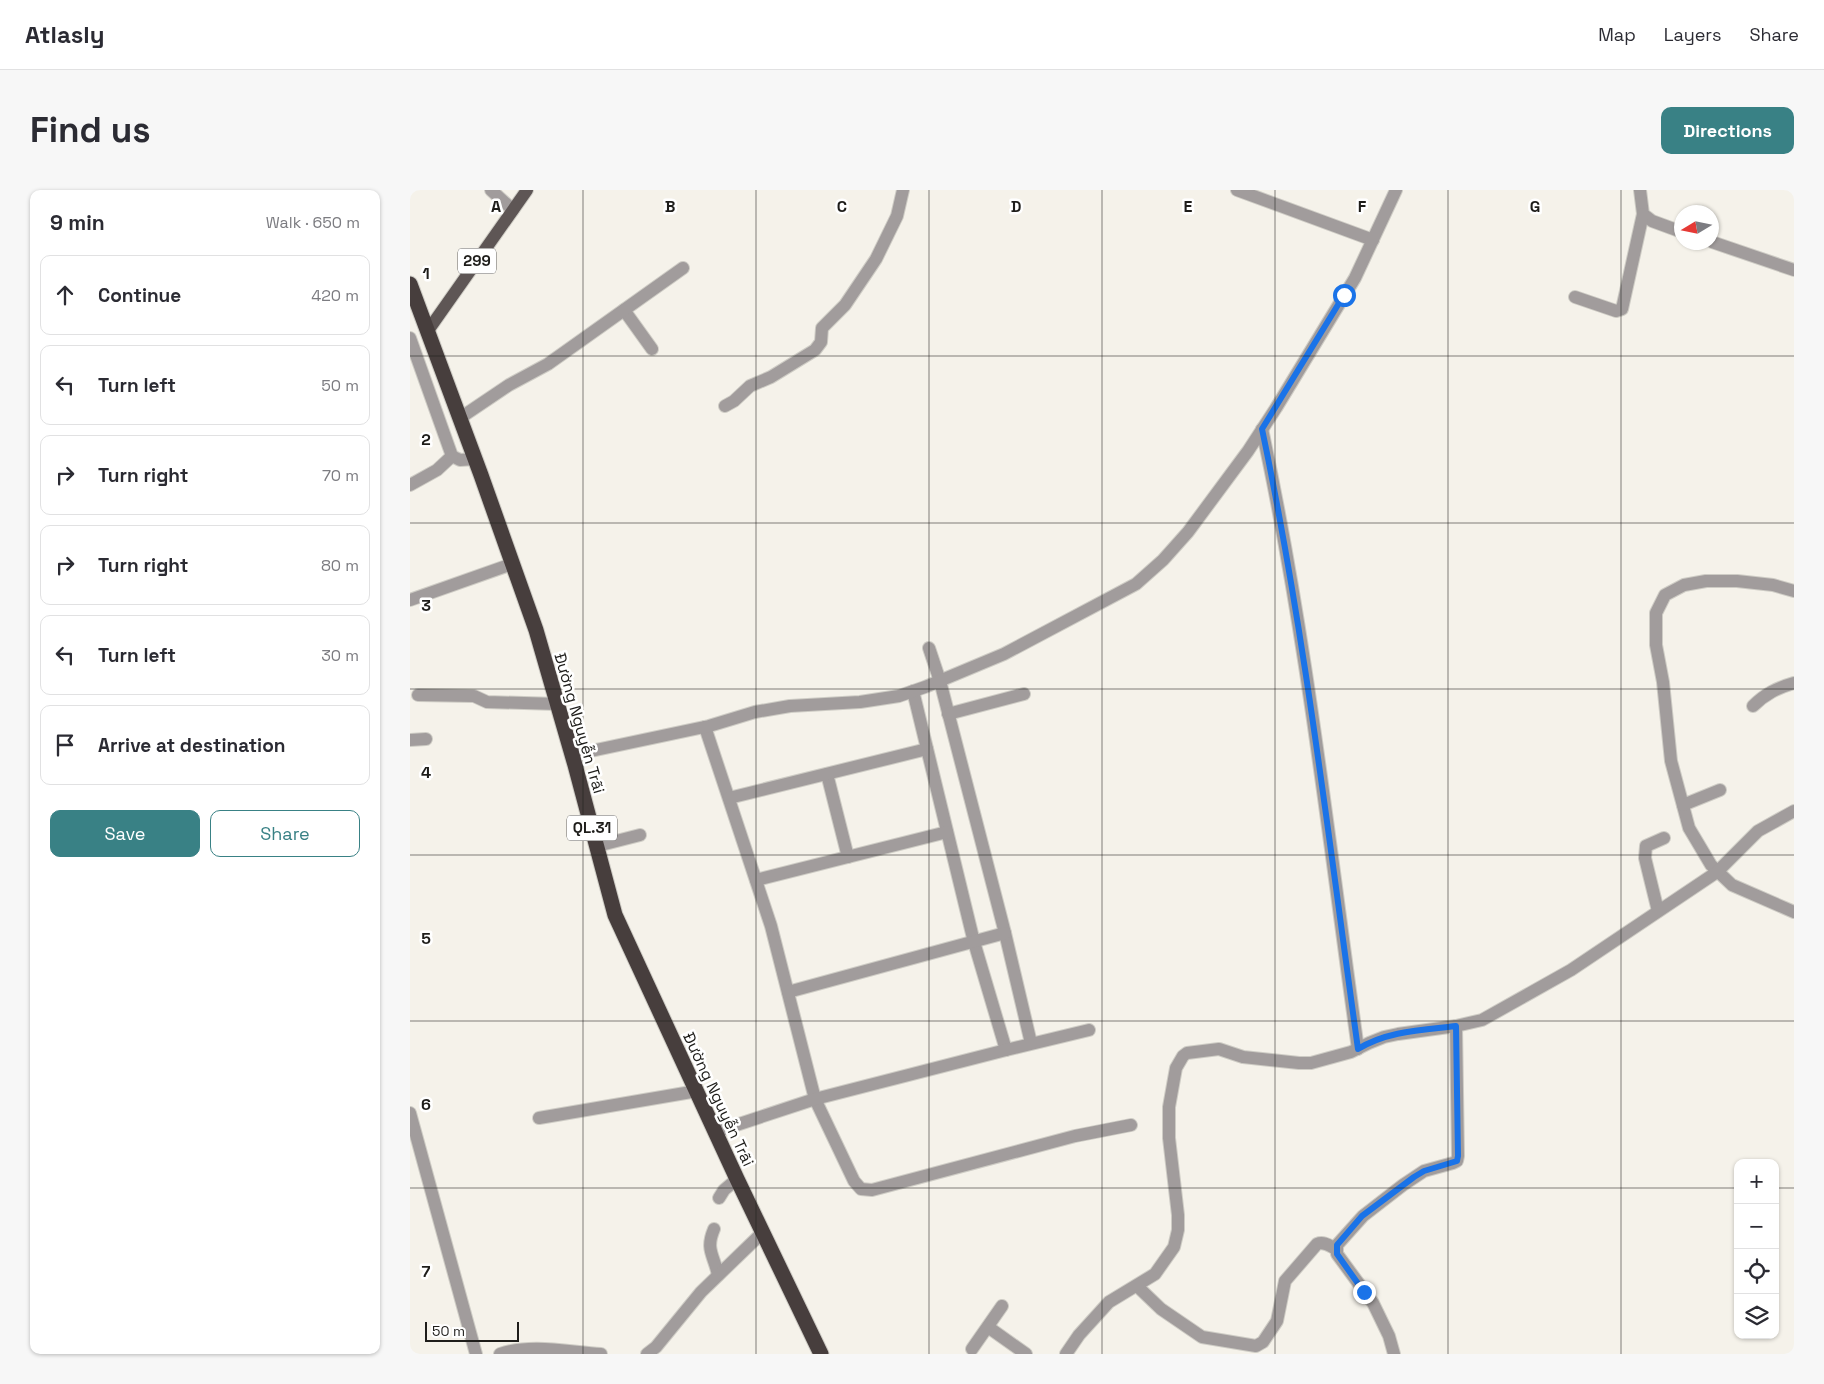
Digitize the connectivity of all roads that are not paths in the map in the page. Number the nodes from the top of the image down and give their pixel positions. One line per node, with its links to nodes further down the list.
1 (491, 190): 7 (street)
2 (527, 190): 7 (main road, 299)
3 (903, 190): 20 (street)
4 (1236, 190): 10 (street)
5 (1396, 190): 10 (street)
6 (1640, 190): 8 (street)
7 (513, 210): 17 (main road, 299)
8 (1643, 214): 9 (street); 15 (street)
9 (1674, 229)
10 (1373, 240): 22 (street)
11 (1719, 244): 13 (street)
12 (683, 268): 16 (street)
13 (1794, 270)
14 (410, 284): 17 (highway, Đường Nguyễn Trãi / QL.31)
15 (1575, 297)
16 (624, 310): 19 (street); 21 (street)
17 (427, 332): 21 (highway, Đường Nguyễn Trãi / QL.31)
18 (410, 338): 23 (street)
19 (652, 349)
20 (725, 406)
21 (460, 418): 24 (highway, Đường Nguyễn Trãi / QL.31)
22 (1262, 429): 30 (street); 63 (street)
23 (452, 456): 24 (street); 25 (street)
24 (475, 459): 26 (highway, Đường Nguyễn Trãi / QL.31)
25 (410, 485)
26 (512, 564): 28 (street); 35 (highway, Đường Nguyễn Trãi / QL.31)
27 (1794, 591): 46 (street)
28 (410, 600)
29 (929, 648): 30 (street)
30 (940, 681): 32 (street); 37 (street)
31 (1794, 682): 36 (street)
32 (914, 691): 38 (street); 41 (street)
33 (418, 694): 35 (street)
34 (1024, 694): 37 (street)
35 (557, 704): 42 (highway, Đường Nguyễn Trãi / QL.31)
36 (1753, 706)
37 (948, 714): 57 (street)
38 (705, 727): 42 (street); 45 (street)
39 (426, 739): 40 (street)
40 (410, 740)
41 (927, 749): 43 (street); 48 (street)
42 (572, 755): 51 (highway, Đường Nguyễn Trãi / QL.31)
43 (827, 774): 45 (street); 52 (street)
44 (1720, 790): 46 (street)
45 (729, 798): 54 (street)
46 (1683, 805): 53 (street)
47 (1794, 811): 53 (street)
48 (947, 832): 52 (street); 58 (street)
49 (640, 835): 51 (street)
50 (1664, 838): 55 (street)
51 (597, 846): 65 (highway, Đường Nguyễn Trãi / QL.31)
52 (848, 857): 54 (street)
53 (1717, 872): 55 (street); 56 (street)
54 (756, 880): 59 (street)
55 (1658, 912): 60 (street)
56 (1794, 912)
57 (1005, 933): 58 (street); 62 (street)
58 (974, 942): 59 (street); 64 (street)
59 (788, 992): 66 (street)
60 (1456, 1026): 63 (street); 75 (street)
61 (1090, 1030): 62 (street)
62 (1031, 1043): 64 (street)
63 (1358, 1049): 77 (street)
64 (1006, 1050): 66 (street)
65 (697, 1092): 68 (street); 70 (highway, Đường Nguyễn Trãi / QL.31)
66 (815, 1099): 69 (street); 70 (street)
67 (410, 1113): 82 (street)
68 (538, 1118)
69 (1131, 1125)
70 (715, 1132): 71 (highway, Đường Nguyễn Trãi / QL.31)
71 (737, 1179): 72 (street); 74 (highway, Đường Nguyễn Trãi / QL.31)
72 (719, 1198)
73 (714, 1229): 76 (street)
74 (762, 1232): 76 (street); 81 (highway, Đường Nguyễn Trãi / QL.31)
75 (1336, 1249): 77 (street); 88 (street)
76 (718, 1275): 85 (street)
77 (1137, 1286): 87 (street)
78 (1002, 1306): 79 (street)
79 (988, 1327): 80 (street); 86 (street)
80 (972, 1349)
81 (819, 1353)
82 (476, 1354)
83 (500, 1354): 84 (street)
84 (602, 1354)
85 (647, 1354)
86 (1026, 1354)
87 (1066, 1354)
88 (1394, 1354)

